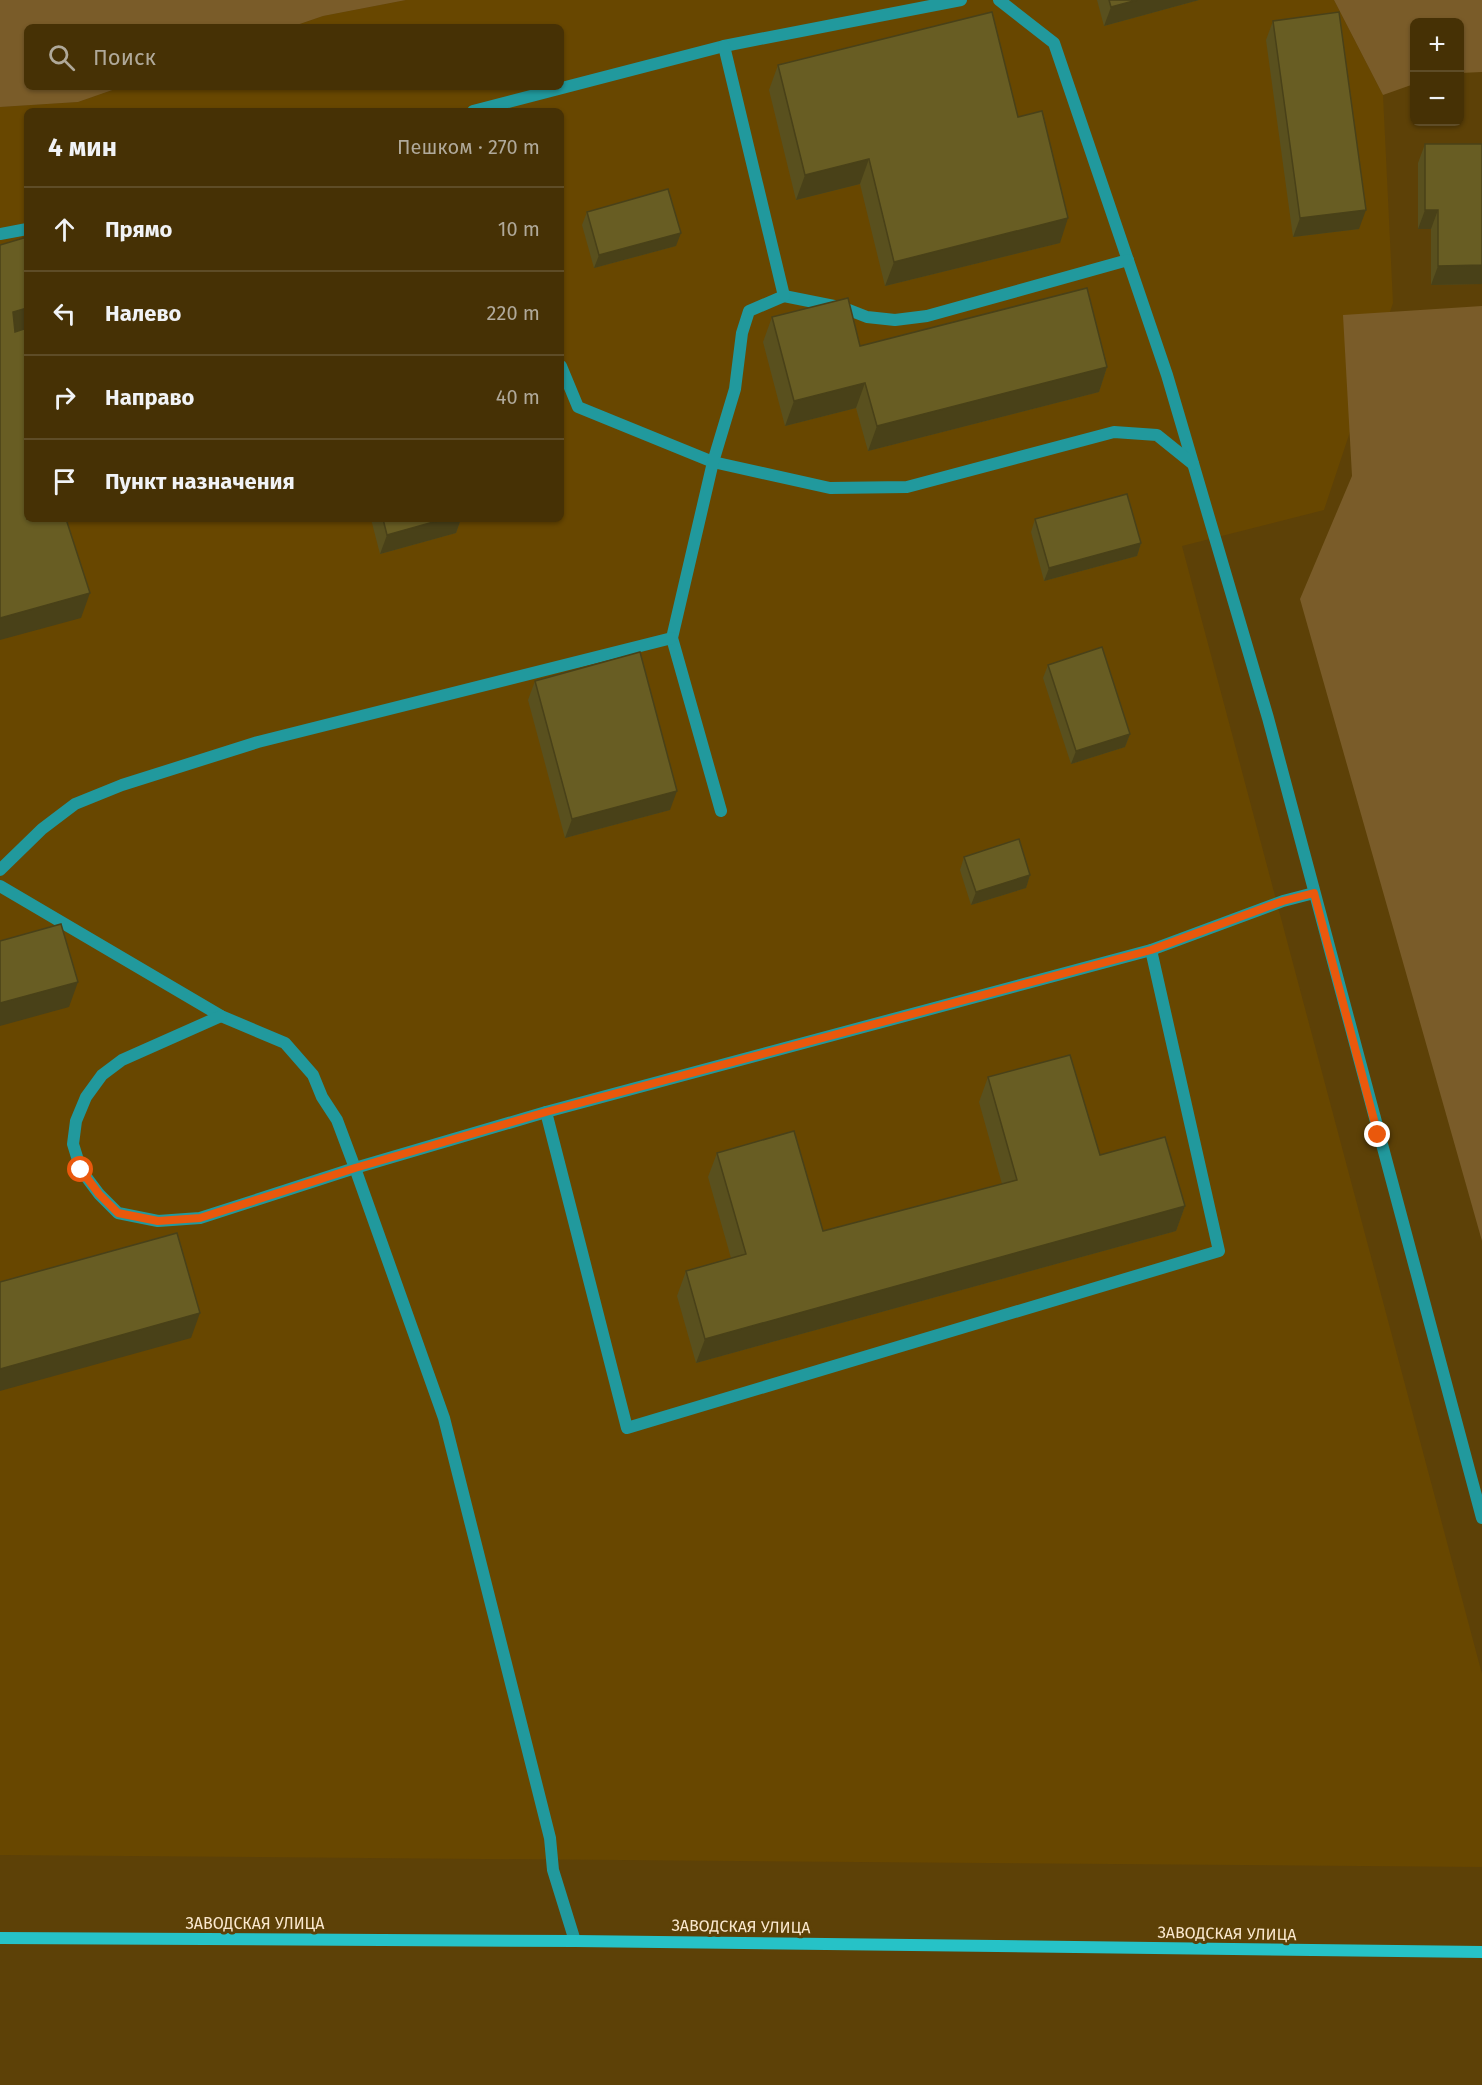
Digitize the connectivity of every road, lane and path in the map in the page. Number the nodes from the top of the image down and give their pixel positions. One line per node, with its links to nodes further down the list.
1 (961, 0): 3 (lane)
2 (999, 0): 9 (lane)
3 (724, 46): 4 (lane); 10 (lane)
4 (564, 87)
5 (554, 90): 6 (lane)
6 (485, 108)
7 (24, 230): 8 (lane)
8 (0, 234)
9 (1128, 260): 10 (lane); 13 (lane)
10 (784, 296): 12 (lane)
11 (564, 373): 12 (lane)
12 (712, 462): 13 (lane); 14 (lane)
13 (1193, 464): 18 (lane)
14 (672, 638): 15 (lane); 16 (lane)
15 (721, 811)
16 (0, 870)
17 (0, 886): 20 (lane)
18 (1314, 893): 19 (lane); 23 (lane)
19 (1151, 950): 21 (lane); 21 (lane)
20 (221, 1016): 22 (lane); 22 (lane)
21 (546, 1112): 22 (lane)
22 (355, 1168): 25 (lane)
23 (1482, 1518)
24 (0, 1938): 25 (main road, ЗАВОДСКАЯ УЛИЦА)
25 (575, 1941): 26 (main road, ЗАВОДСКАЯ УЛИЦА)
26 (1482, 1952)

